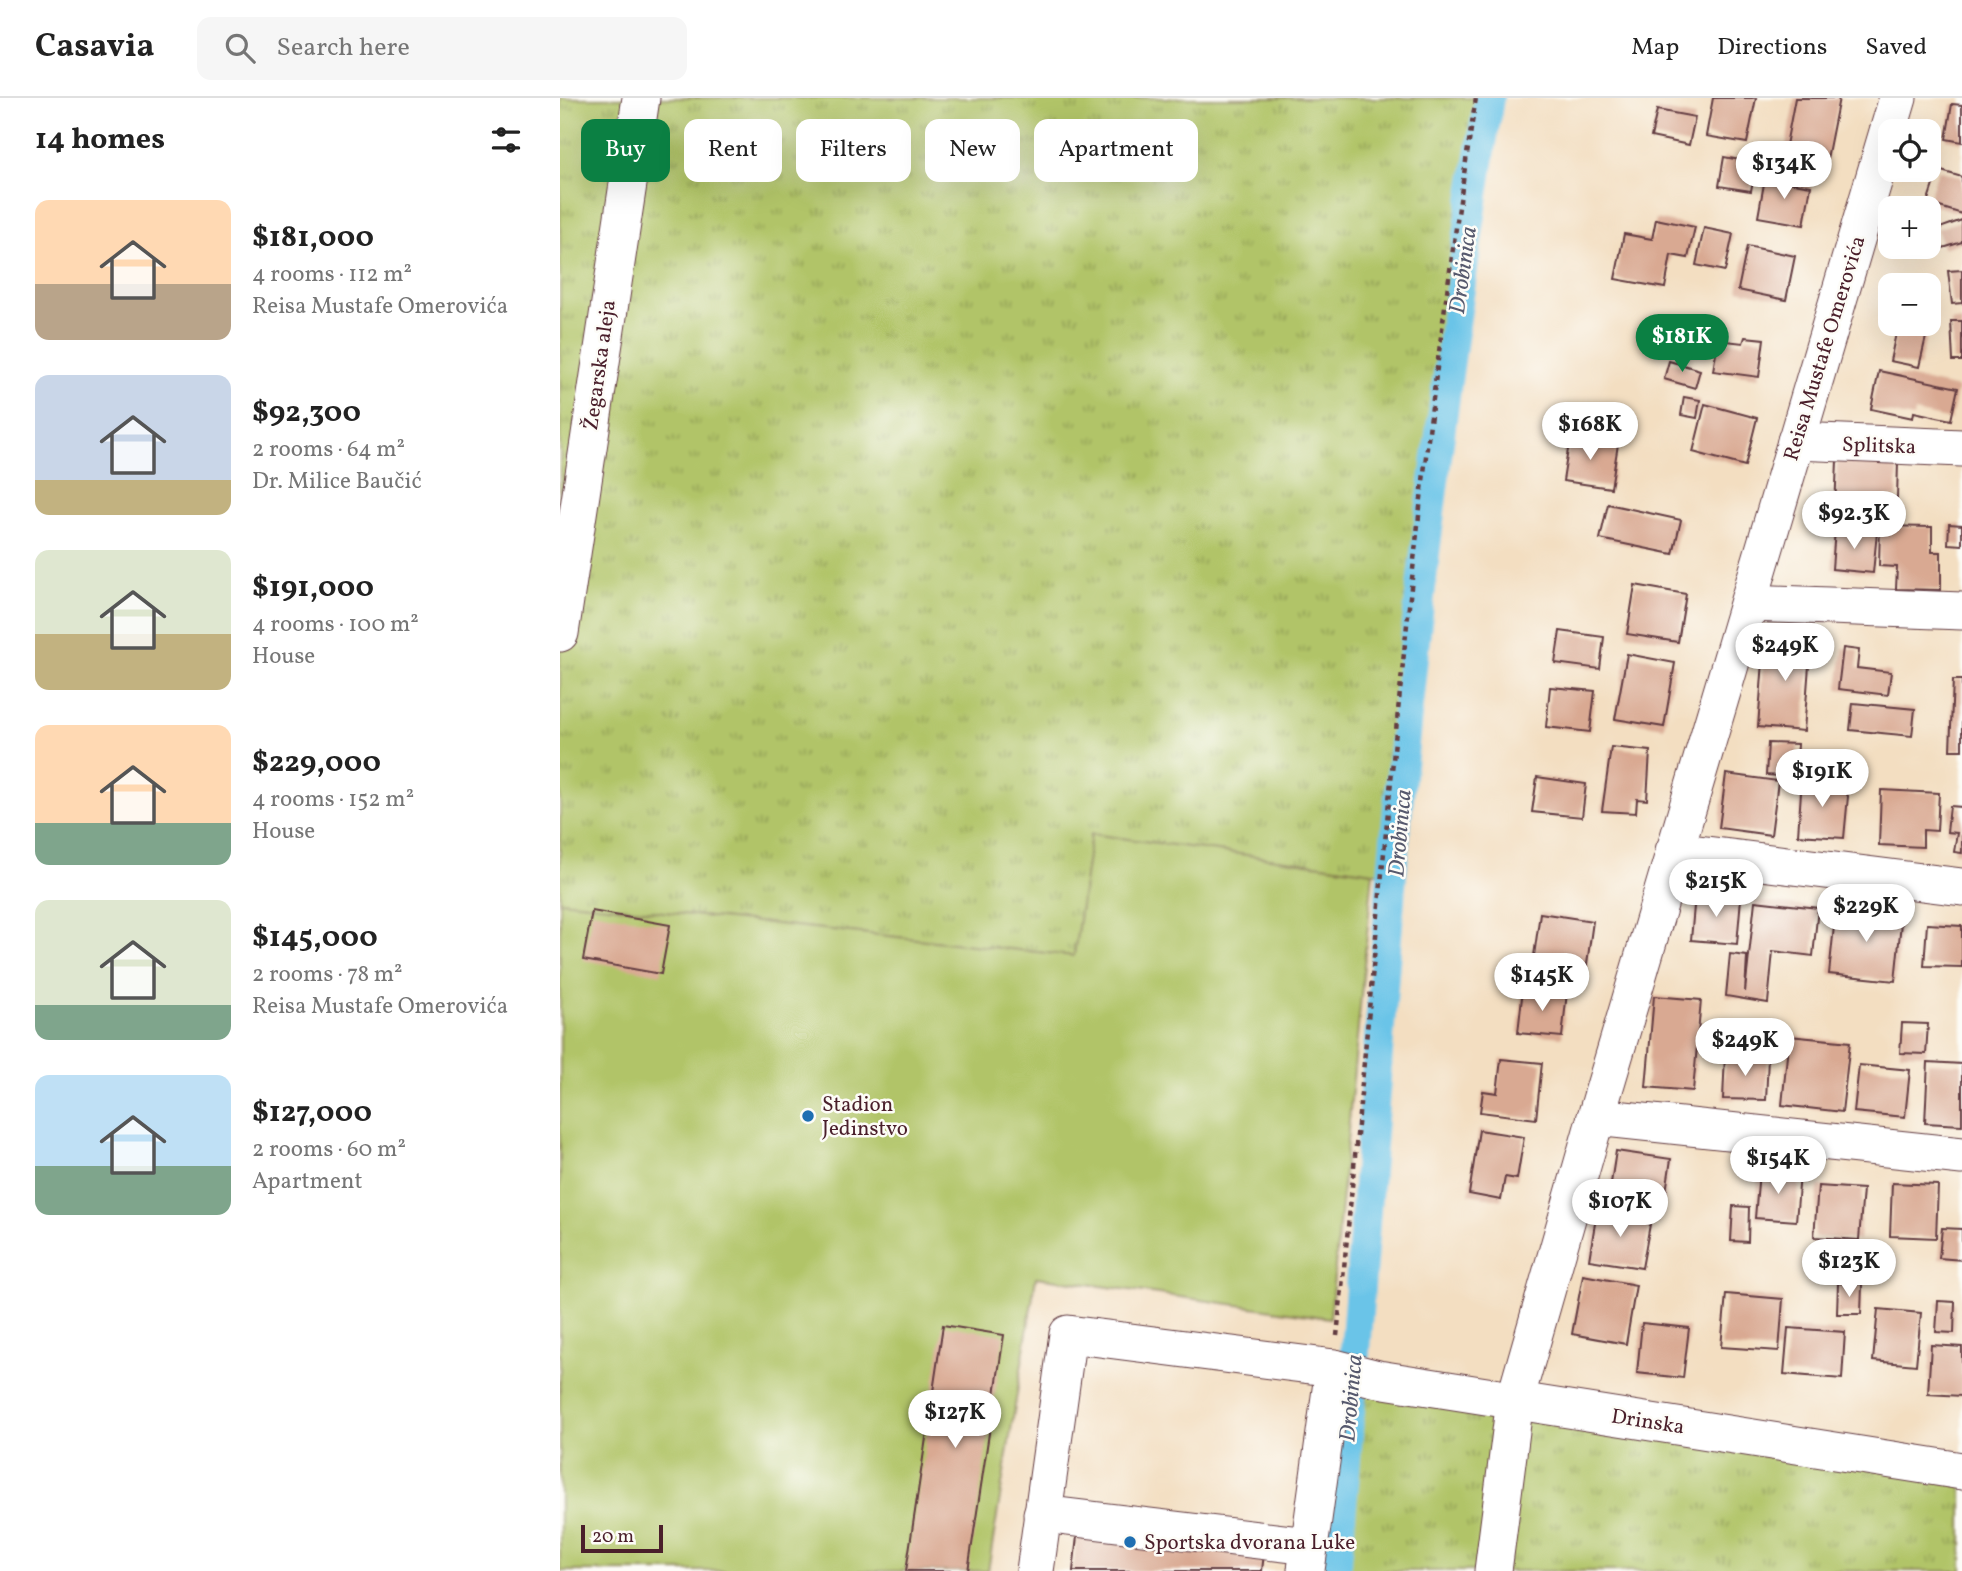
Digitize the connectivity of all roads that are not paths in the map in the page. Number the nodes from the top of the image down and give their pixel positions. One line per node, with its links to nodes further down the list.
1 (641, 98): 7 (street, Žegarska aleja)
2 (1898, 98): 3 (street, Reisa Mustafe Omerovića)
3 (1796, 441): 4 (street, Splitska); 5 (street, Reisa Mustafe Omerovića)
4 (1962, 448)
5 (1749, 603): 6 (street); 8 (street, Reisa Mustafe Omerovića)
6 (1962, 611)
7 (560, 633)
8 (1674, 851): 9 (street); 10 (street, Reisa Mustafe Omerovića)
9 (1962, 887)
10 (1596, 1117): 11 (street); 13 (street, Reisa Mustafe Omerovića)
11 (1962, 1156)
12 (1334, 1368): 13 (street, Drinska); 15 (street, Drinska); 16 (street)
13 (1515, 1400): 14 (street, Drinska); 18 (street, Reisa Mustafe Omerovića)
14 (1962, 1471)
15 (1042, 1514): 16 (street); 17 (street)
16 (1308, 1558)
17 (1035, 1571)
18 (1493, 1571)

